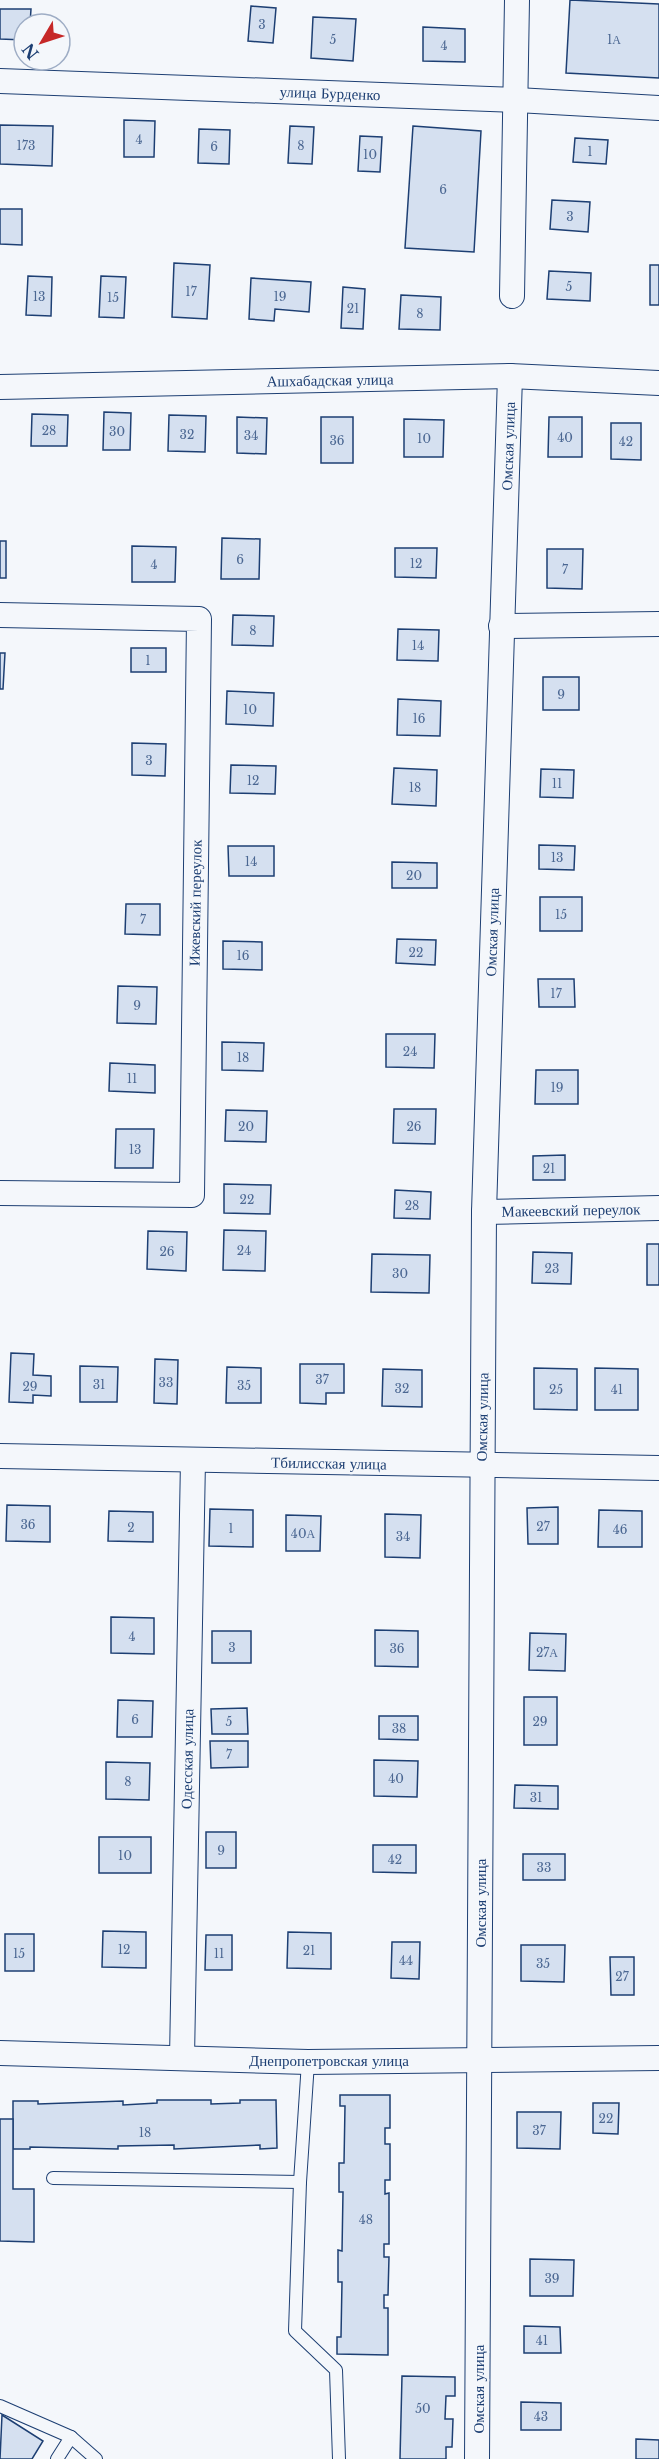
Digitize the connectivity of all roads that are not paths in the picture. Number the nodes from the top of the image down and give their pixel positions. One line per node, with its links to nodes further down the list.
1 (517, 0): 3 (street)
2 (0, 81): 3 (street, улица Бурденко)
3 (517, 100): 4 (street, улица Бурденко); 5 (street)
4 (659, 108)
5 (512, 296)
6 (510, 376): 7 (street, Ашхабадская улица); 8 (street, Ашхабадская улица); 11 (street, Омская улица)
7 (659, 383)
8 (0, 387)
9 (0, 615): 12 (street, Ижевский переулок)
10 (659, 624): 11 (street)
11 (501, 626): 14 (street, Омская улица)
12 (0, 1193)
13 (659, 1208): 14 (street, Макеевский переулок)
14 (484, 1212): 17 (street, Омская улица)
15 (0, 1456): 16 (street, Тбилисская улица)
16 (193, 1460): 17 (street, Тбилисская улица); 20 (street, Одесская улица)
17 (481, 1467): 18 (street, Тбилисская улица); 21 (street, Омская улица)
18 (659, 1468)
19 (0, 2053): 20 (street, Днепропетровская улица)
20 (182, 2058): 23 (street, Днепропетровская улица)
21 (479, 2058): 22 (street, Днепропетровская улица); 23 (street, Днепропетровская улица); 31 (street, Омская улица)
22 (659, 2058)
23 (308, 2062): 25 (lane)
24 (53, 2178): 25 (lane)
25 (300, 2182): 30 (lane)
26 (0, 2406): 27 (lane)
27 (71, 2437): 28 (lane); 29 (lane)
28 (57, 2459)
29 (96, 2459)
30 (339, 2459)
31 (477, 2459)

